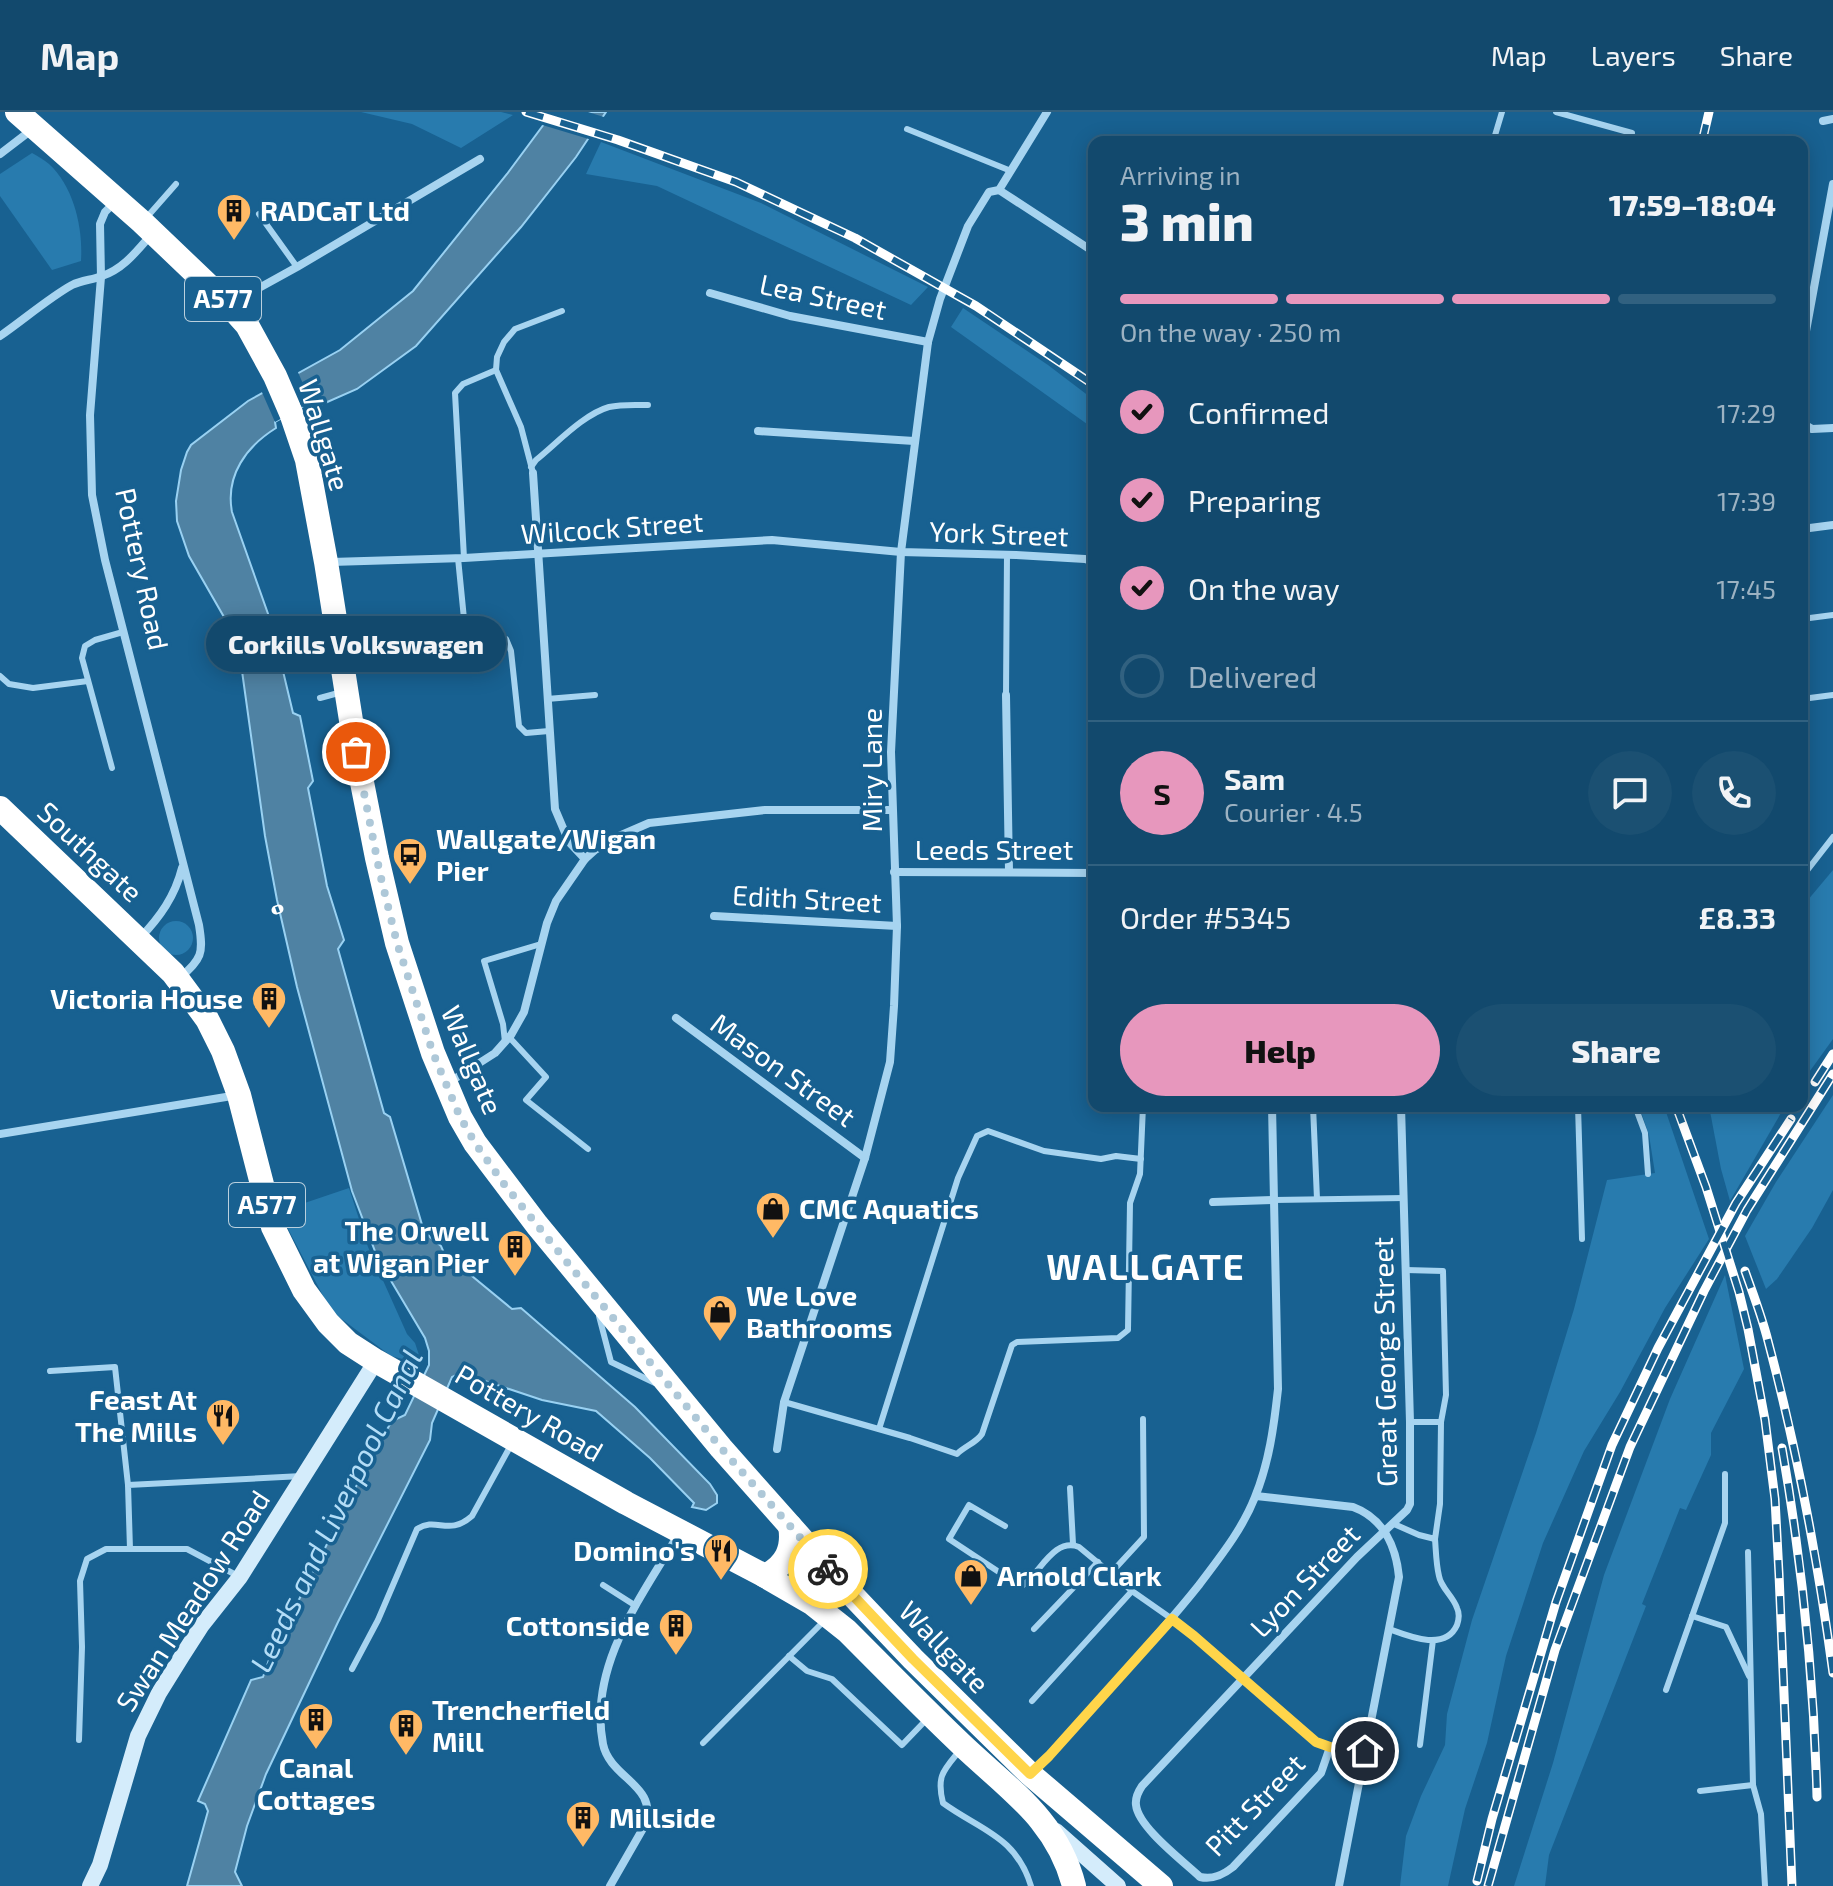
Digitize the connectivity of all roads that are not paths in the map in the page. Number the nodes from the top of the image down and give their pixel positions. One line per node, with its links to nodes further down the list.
1 (1047, 112): 10 (street, Miry Lane)
2 (1502, 112): 7 (lane)
3 (1556, 112): 6 (lane)
4 (26, 120): 8 (street); 14 (highway, Wallgate / A577)
5 (907, 129): 10 (lane)
6 (1632, 133)
7 (1495, 136)
8 (0, 154)
9 (480, 159): 19 (street)
10 (1011, 171): 13 (street, Miry Lane)
11 (176, 184): 17 (lane)
12 (1833, 184): 15 (street)
13 (999, 190): 18 (street); 26 (street, Miry Lane)
14 (116, 200): 17 (highway, Wallgate / A577); 20 (street, Pottery Road)
15 (1831, 204): 24 (street)
16 (259, 214): 19 (lane)
17 (147, 228): 20 (street); 22 (highway, Wallgate / A577)
18 (1088, 248)
19 (297, 267): 22 (street)
20 (101, 277): 25 (street); 44 (street, Pottery Road)
21 (710, 293): 26 (street, Lea Street)
22 (229, 305): 41 (highway, Wallgate / A577)
23 (562, 311): 27 (lane)
24 (1808, 322)
25 (0, 336)
26 (928, 342): 32 (street, Miry Lane)
27 (496, 370): 33 (lane); 39 (lane)
28 (648, 405): 33 (lane)
29 (1808, 427): 30 (street)
30 (1833, 428)
31 (758, 431): 32 (street)
32 (914, 441): 36 (street, Miry Lane)
33 (532, 470): 37 (street)
34 (1833, 525): 35 (street)
35 (1808, 528)
36 (901, 552): 37 (street, Wilcock Street); 38 (street, York Street); 57 (street, Miry Lane)
37 (539, 554): 39 (street, Wilcock Street); 53 (street)
38 (1007, 554): 40 (street, York Street); 49 (lane)
39 (461, 558): 41 (street, Wilcock Street); 54 (lane)
40 (1088, 560)
41 (326, 562): 47 (highway, Wallgate / A577)
42 (1833, 615): 43 (lane)
43 (1808, 618)
44 (123, 632): 46 (lane); 60 (street, Pottery Road)
45 (0, 676): 46 (lane)
46 (88, 681): 55 (lane)
47 (345, 691): 51 (lane); 72 (highway, Wallgate / A577)
48 (595, 695): 53 (lane)
49 (1006, 695): 62 (street)
50 (1833, 695): 52 (lane)
51 (320, 698)
52 (1808, 698)
53 (547, 700): 54 (street)
54 (549, 731): 59 (street)
55 (112, 768)
56 (0, 808): 67 (highway, Southgate / A577)
57 (892, 810): 59 (street); 63 (street, Miry Lane)
58 (1833, 837): 61 (lane)
59 (585, 859): 68 (street)
60 (183, 868): 67 (street); 69 (street, Pottery Road)
61 (1808, 869)
62 (1009, 871): 63 (street, Leeds Street); 64 (street, Leeds Street)
63 (894, 872): 66 (street, Miry Lane)
64 (1088, 873)
65 (714, 916): 66 (street, Edith Street)
66 (897, 926): 82 (street, Miry Lane)
67 (139, 940): 69 (highway, Pottery Road / A577)
68 (541, 944): 71 (street); 71 (lane)
69 (178, 979): 73 (highway, Pottery Road / A577)
70 (676, 1018): 82 (street, Mason Street)
71 (507, 1040): 72 (street); 81 (lane)
72 (446, 1085): 106 (highway, Wallgate / A577)
73 (239, 1095): 80 (street); 91 (highway, Pottery Road / A577)
74 (1143, 1112): 83 (lane)
75 (1272, 1112): 87 (street)
76 (1313, 1112): 86 (lane)
77 (1401, 1112): 85 (street, Great George Street)
78 (1578, 1112): 89 (lane)
79 (1637, 1112): 84 (lane)
80 (0, 1134)
81 (588, 1149)
82 (865, 1158): 93 (street, Miry Lane)
83 (1141, 1159): 97 (lane); 97 (lane)
84 (1648, 1174)
85 (1404, 1198): 86 (lane); 90 (street, Great George Street)
86 (1317, 1199): 87 (lane)
87 (1274, 1200): 88 (street); 104 (street)
88 (1213, 1202)
89 (1582, 1239)
90 (1406, 1270): 95 (street, Great George Street); 96 (lane)
91 (385, 1367): 98 (highway, Pottery Road / A577); 101 (street, Swan Meadow Road)
92 (50, 1371): 102 (lane)
93 (784, 1402): 97 (lane); 99 (street, Miry Lane)
94 (1143, 1419): 116 (lane)
95 (1410, 1422): 96 (lane); 105 (street, Great George Street)
96 (1441, 1422): 110 (lane)
97 (879, 1429)
98 (514, 1439): 108 (highway, Pottery Road / A577); 129 (lane)
99 (777, 1449)
100 (1725, 1474): 123 (lane)
101 (305, 1476): 102 (lane); 118 (street, Swan Meadow Road)
102 (128, 1485): 113 (lane)
103 (1070, 1488): 112 (lane)
104 (1256, 1496): 109 (street); 124 (street)
105 (1394, 1524): 109 (street, Great George Street); 110 (lane)
106 (790, 1526): 117 (highway); 141 (highway, Wallgate / A577)
107 (1005, 1526): 112 (lane)
108 (680, 1531): 111 (highway, Pottery Road / A577); 121 (street)
109 (1385, 1532): 126 (street); 130 (street, Lyon Street)
110 (1435, 1539): 127 (lane)
111 (703, 1544): 117 (highway, Wallgate / A577)
112 (1073, 1544): 115 (lane)
113 (130, 1549): 118 (lane); 135 (lane)
114 (1748, 1552): 131 (lane)
115 (1098, 1562): 116 (lane); 125 (lane)
116 (1111, 1573): 120 (lane)
117 (765, 1576): 122 (highway, Wallgate / A577)
118 (240, 1577): 146 (street, Swan Meadow Road)
119 (603, 1585): 121 (lane)
120 (1132, 1591): 124 (lane); 133 (lane)
121 (636, 1606): 147 (street)
122 (829, 1616): 128 (lane); 134 (highway, Wallgate / A577)
123 (1692, 1616): 131 (lane); 132 (lane)
124 (1172, 1619): 130 (street); 141 (street)
125 (1034, 1629)
126 (1389, 1629): 127 (lane); 140 (street)
127 (1433, 1640): 137 (lane)
128 (789, 1656): 134 (lane); 136 (lane)
129 (352, 1669)
130 (1242, 1678): 139 (street); 145 (street, Lyon Street)
131 (1751, 1680): 142 (lane)
132 (1666, 1690)
133 (1032, 1701)
134 (931, 1715): 138 (highway, Wallgate / A577)
135 (79, 1740)
136 (703, 1743)
137 (1420, 1745)
138 (963, 1746): 144 (highway, Wallgate / A577); 148 (lane)
139 (1330, 1747): 140 (street); 145 (street, Pitt Street)
140 (1365, 1751): 152 (street)
141 (1030, 1774): 151 (highway, Wallgate / A577)
142 (1753, 1785): 143 (lane); 153 (lane)
143 (1700, 1791)
144 (1036, 1813): 149 (highway, A577); 150 (street, Wallgate)
145 (1200, 1877)
146 (90, 1886)
147 (610, 1886)
148 (1031, 1886)
149 (1074, 1886)
150 (1118, 1886)
151 (1161, 1886)
152 (1339, 1886)
153 (1765, 1886)

